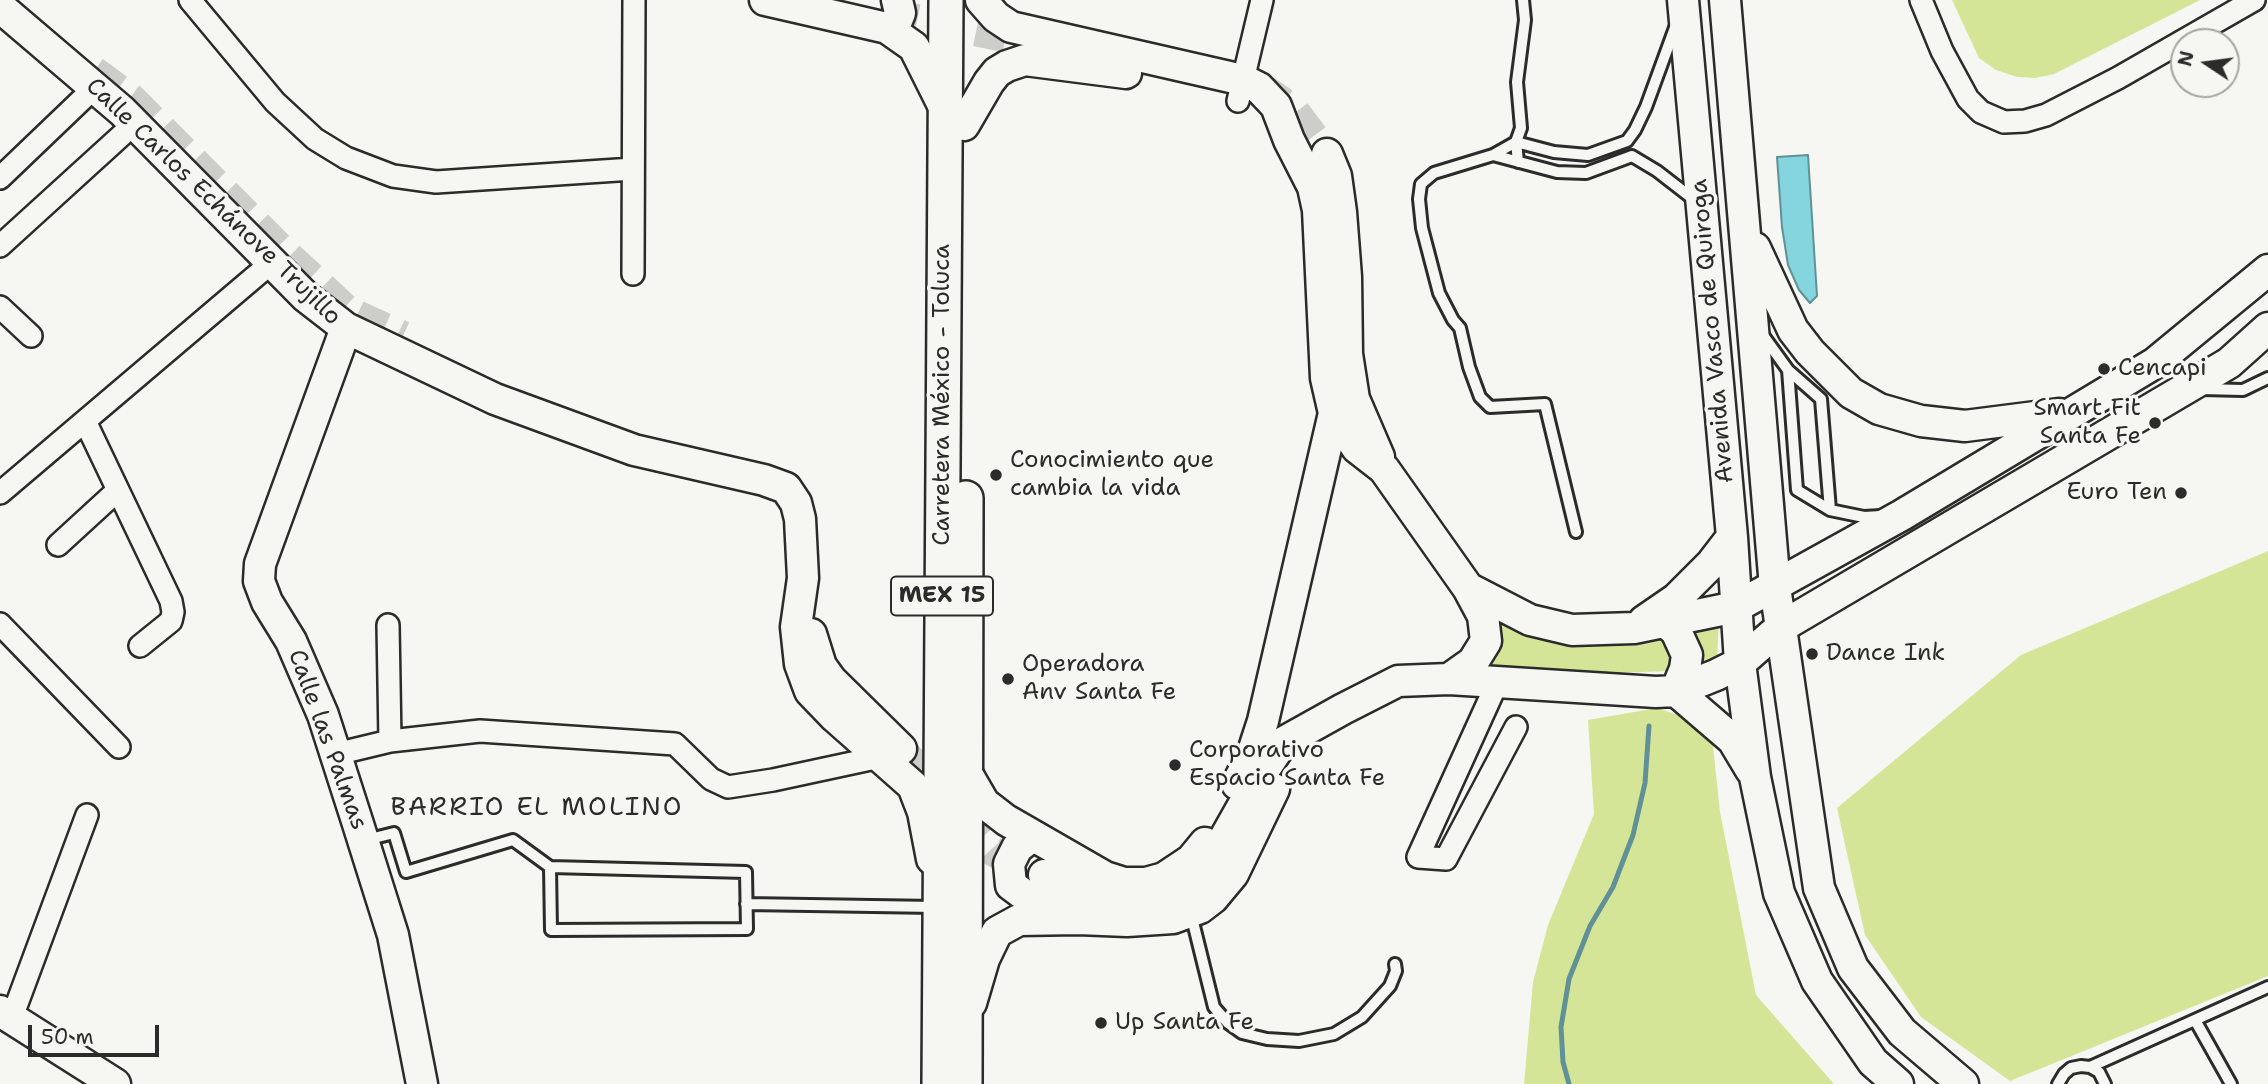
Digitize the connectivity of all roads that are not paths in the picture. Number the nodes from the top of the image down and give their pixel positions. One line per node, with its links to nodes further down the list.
1 (190, 0): 25 (street)
2 (634, 0): 25 (street)
3 (765, 0): 15 (street)
4 (834, 0): 15 (street)
5 (946, 0): 19 (main road, Carretera México - Toluca / MEX 15)
6 (965, 0): 19 (main road, Carretera México - Toluca / MEX 15)
7 (981, 0): 16 (street)
8 (1262, 0): 18 (street)
9 (1523, 0): 21 (lane)
10 (1726, 0): 28 (street, Avenida Vasco de Quiroga)
11 (1921, 0): 12 (street)
12 (2254, 0)
13 (1684, 3): 21 (lane); 27 (street, Avenida Vasco de Quiroga)
14 (0, 7): 17 (street, Calle Carlos Echánove Trujillo)
15 (890, 14): 19 (street)
16 (1028, 46): 18 (street); 19 (street)
17 (94, 88): 20 (street, Calle Carlos Echánove Trujillo); 26 (street)
18 (1241, 90): 44 (street)
19 (954, 117): 76 (main road, Carretera México - Toluca / MEX 15); 84 (main road, Carretera México - Toluca / MEX 15)
20 (134, 124): 29 (street); 30 (street, Calle Carlos Echánove Trujillo)
21 (1516, 142): 23 (lane); 24 (lane)
22 (1327, 154): 47 (street)
23 (1493, 155): 24 (lane); 52 (lane)
24 (1518, 162): 27 (lane)
25 (633, 169): 32 (street)
26 (0, 178)
27 (1702, 205): 53 (street, Avenida Vasco de Quiroga)
28 (1745, 226): 34 (street, Avenida Vasco de Quiroga); 43 (street)
29 (0, 246)
30 (271, 263): 35 (street, Calle Carlos Echánove Trujillo); 45 (street)
31 (2268, 270): 39 (street)
32 (633, 274)
33 (0, 307): 37 (street)
34 (1752, 311): 40 (lane); 57 (street, Avenida Vasco de Quiroga)
35 (346, 328): 46 (street, Calle Carlos Echánove Trujillo); 75 (street, Calle las Palmas)
36 (2268, 328): 42 (street)
37 (31, 336)
38 (403, 336): 46 (street)
39 (2155, 363): 42 (street); 43 (street)
40 (1788, 370): 50 (lane); 50 (lane)
41 (2268, 378): 42 (lane)
42 (2185, 389): 56 (street)
43 (2077, 411): 51 (street)
44 (1334, 413): 47 (street); 79 (street)
45 (85, 421): 48 (street); 49 (street)
46 (582, 430): 74 (street, Calle Carlos Echánove Trujillo)
47 (1384, 469): 58 (street)
48 (118, 490): 54 (street); 65 (street)
49 (0, 493)
50 (1830, 510): 51 (lane)
51 (1902, 514): 55 (street)
52 (1576, 531)
53 (1732, 537): 59 (street, Avenida Vasco de Quiroga); 64 (street)
54 (58, 545)
55 (1833, 552): 56 (street); 57 (street)
56 (1853, 585): 63 (street)
57 (1775, 587): 59 (street); 63 (street, Avenida Vasco de Quiroga)
58 (1468, 588): 64 (street); 67 (street)
59 (1736, 607): 60 (street); 66 (street, Avenida Vasco de Quiroga)
60 (1665, 622): 64 (street); 69 (street)
61 (0, 624): 73 (street)
62 (388, 625): 72 (street)
63 (1780, 627): 66 (street); 98 (street, Avenida Vasco de Quiroga)
64 (1634, 628)
65 (140, 646)
66 (1740, 663): 69 (street); 77 (street, Avenida Vasco de Quiroga)
67 (1448, 679): 68 (street); 70 (street)
68 (1498, 681): 69 (street); 71 (street)
69 (1676, 691): 77 (street)
70 (1312, 726): 82 (street); 85 (street)
71 (1516, 727)
72 (390, 741): 74 (street); 75 (street)
73 (119, 747)
74 (891, 753): 84 (street)
75 (336, 754): 80 (street, Calle las Palmas)
76 (965, 772): 79 (street); 91 (main road, Carretera México - Toluca / MEX 15)
77 (1755, 776): 97 (street, Avenida Vasco de Quiroga)
78 (87, 815): 89 (street)
79 (1032, 836): 86 (street)
80 (363, 840): 81 (lane); 94 (street, Calle las Palmas)
81 (550, 867): 83 (lane); 83 (lane)
82 (1044, 875)
83 (746, 904): 84 (lane)
84 (941, 907): 95 (main road, Carretera México - Toluca / MEX 15)
85 (1191, 911): 86 (street); 87 (lane)
86 (1127, 921): 91 (street)
87 (1395, 964)
88 (2268, 987): 90 (lane)
89 (4, 1012): 93 (street)
90 (2195, 1020): 92 (lane); 101 (lane)
91 (965, 1027): 96 (main road, Carretera México - Toluca / MEX 15)
92 (2090, 1067): 99 (lane); 100 (lane)
93 (115, 1084)
94 (422, 1084)
95 (939, 1084)
96 (965, 1084)
97 (1898, 1084)
98 (1963, 1084)
99 (2058, 1084)
100 (2105, 1084)
101 (2231, 1084)

